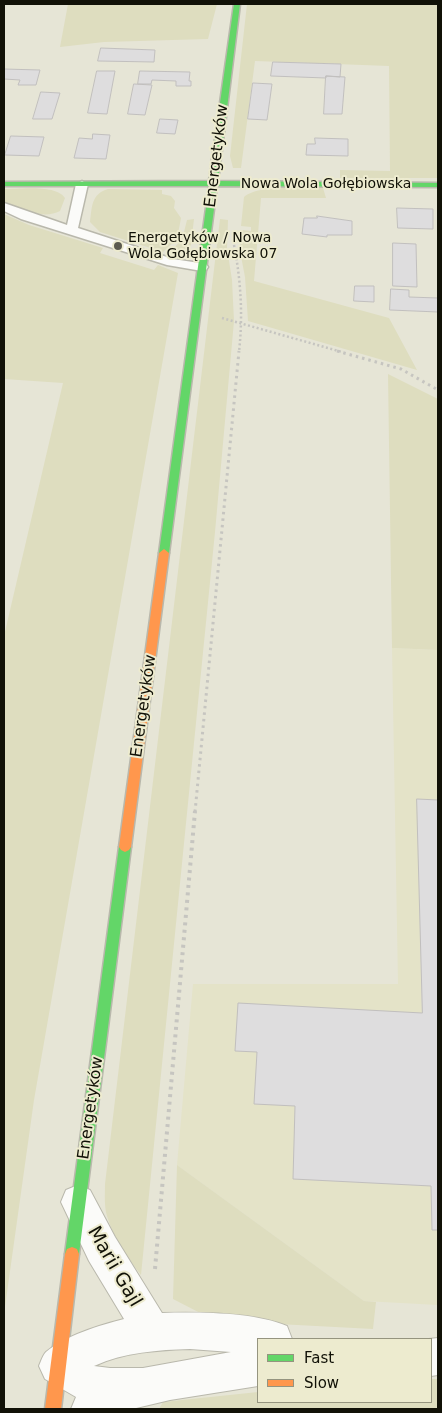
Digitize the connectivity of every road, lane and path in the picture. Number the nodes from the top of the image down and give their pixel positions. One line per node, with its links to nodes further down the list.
1 (237, 4): 2 (main road, Energetyków)
2 (212, 183): 4 (main road, Nowa Wola Gołębiowska); 5 (main road, Nowa Wola Gołębiowska); 9 (main road, Energetyków)
3 (4, 184): 4 (main road, Nowa Wola Gołębiowska)
4 (82, 184): 7 (lane)
5 (438, 185)
6 (4, 207): 7 (lane)
7 (72, 230): 9 (lane)
8 (235, 241): 11 (path)
9 (202, 267): 10 (main road, Energetyków)
10 (197, 313): 11 (path); 13 (main road, Energetyków)
11 (242, 323): 12 (path); 14 (path)
12 (438, 390)
13 (78, 1202): 15 (street, Marii Gajl); 17 (main road, Energetyków)
14 (155, 1272)
15 (152, 1331): 16 (street); 17 (street)
16 (267, 1338)
17 (58, 1366): 19 (street); 20 (main road, Energetyków)
18 (257, 1367): 19 (street)
19 (146, 1387): 21 (street)
20 (53, 1409)
21 (90, 1409)

